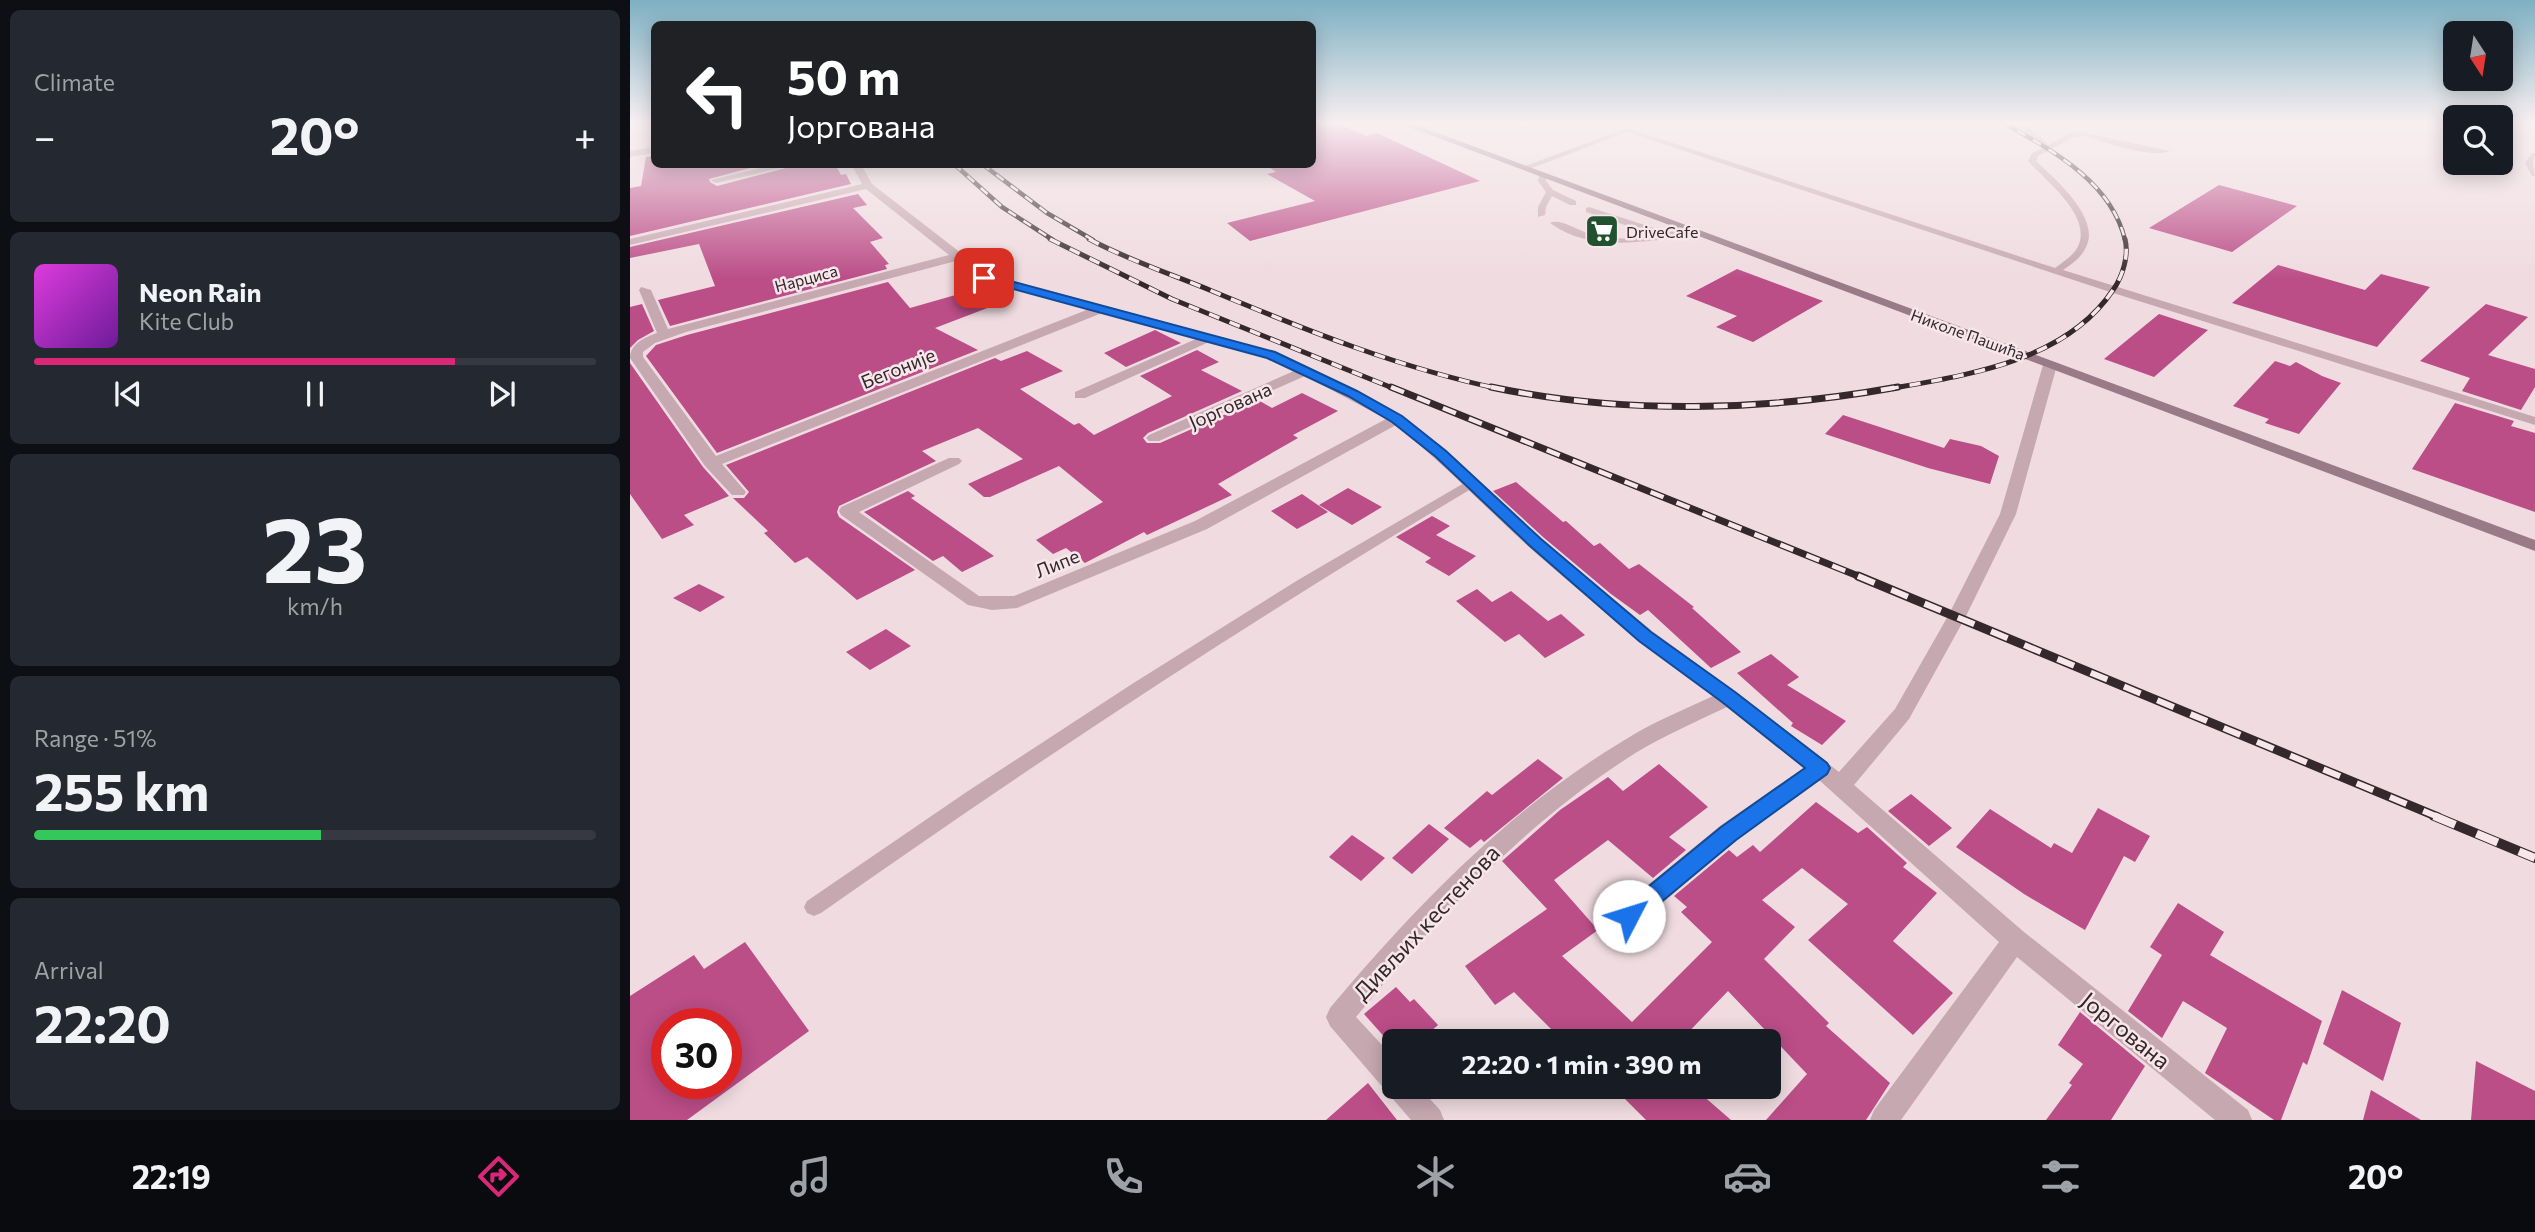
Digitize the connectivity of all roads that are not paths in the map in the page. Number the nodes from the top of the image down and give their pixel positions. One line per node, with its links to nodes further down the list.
1 (744, 174): 7 (street)
2 (862, 174): 8 (street, Јоргована)
3 (1539, 174): 6 (main road, Николе Пашића)
4 (1762, 174): 18 (lane)
5 (2045, 174): 18 (lane)
6 (1543, 176): 9 (lane); 14 (main road, Николе Пашића)
7 (716, 180)
8 (868, 186): 16 (street); 17 (street, Јоргована)
9 (1550, 192): 10 (lane); 12 (lane)
10 (1573, 203)
11 (1590, 209): 15 (lane)
12 (1541, 215)
13 (1554, 223): 15 (lane)
14 (1698, 233): 15 (lane); 23 (main road, Николе Пашића)
15 (1665, 235)
16 (630, 242)
17 (957, 257): 20 (street, Јоргована); 21 (street, Нарциса)
18 (2057, 271): 27 (lane)
19 (645, 290): 21 (street)
20 (1099, 310): 22 (street, Јоргована); 30 (street, Бегоније)
21 (664, 335): 30 (street, Нарциса)
22 (1206, 339): 24 (street, Јоргована); 25 (street)
23 (2050, 365): 33 (main road, Николе Пашића); 36 (street)
24 (1306, 371): 26 (street, Јоргована); 28 (street, Јоргована)
25 (1080, 395)
26 (1397, 419): 29 (street, Липе); 31 (street, Јоргована)
27 (2535, 421)
28 (1154, 438)
29 (954, 461)
30 (711, 463): 32 (street, Нарциса)
31 (1471, 483): 34 (street, Јоргована); 37 (lane)
32 (738, 492)
33 (2535, 546)
34 (1729, 697): 35 (street, Јоргована); 40 (street, Дивљих кестенова)
35 (1820, 768): 36 (street, Јоргована); 38 (street)
36 (1840, 786): 39 (street, Јоргована)
37 (814, 907)
38 (1629, 916)
39 (2015, 940): 43 (street); 44 (street, Јоргована)
40 (1382, 1065)
41 (1411, 1099): 42 (street)
42 (1430, 1120)
43 (1884, 1120)
44 (2238, 1120)

